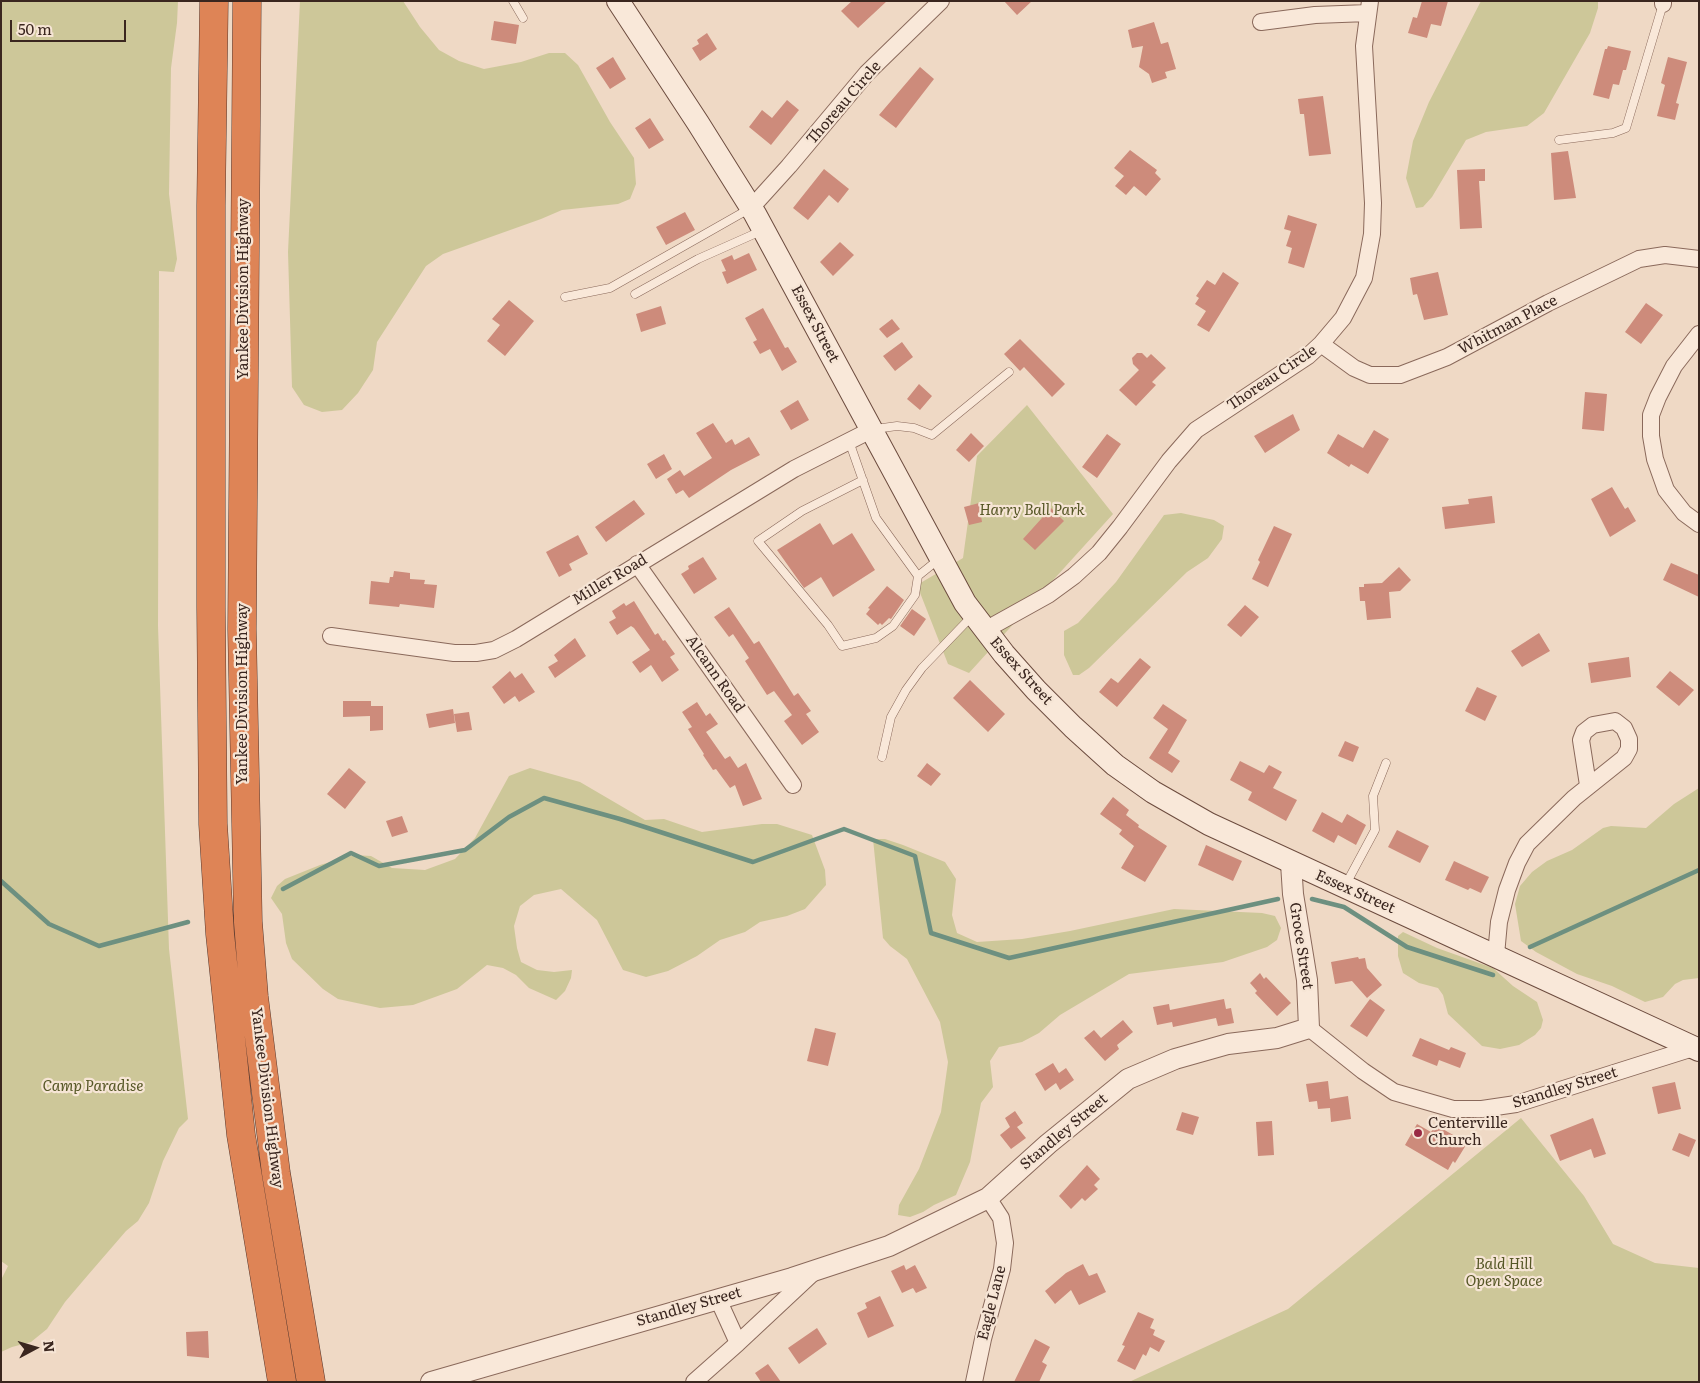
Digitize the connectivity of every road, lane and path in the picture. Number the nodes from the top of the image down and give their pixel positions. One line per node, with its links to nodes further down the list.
1 (214, 1): 41 (highway, Yankee Division Highway)
2 (247, 1): 42 (highway, Yankee Division Highway)
3 (513, 1): 8 (lane)
4 (941, 1): 11 (street, Thoreau Circle)
5 (623, 3): 11 (main road, Essex Street)
6 (1663, 3): 10 (lane)
7 (1369, 7): 9 (street); 17 (street, Thoreau Circle)
8 (523, 18)
9 (1262, 22)
10 (1559, 140)
11 (750, 208): 12 (main road, Essex Street); 15 (lane)
12 (763, 230): 14 (lane); 19 (main road, Essex Street)
13 (1699, 259): 17 (street, Whitman Place)
14 (635, 294)
15 (565, 298)
16 (1699, 334): 22 (street)
17 (1321, 344): 26 (street, Thoreau Circle)
18 (1009, 372): 19 (lane)
19 (871, 430): 20 (street, Miller Road); 23 (main road, Essex Street)
20 (849, 441): 21 (lane); 24 (street, Miller Road)
21 (862, 480): 25 (lane); 25 (lane)
22 (1699, 524)
23 (940, 558): 25 (lane); 26 (main road, Essex Street)
24 (637, 564): 27 (street, Miller Road); 30 (street, Alcann Road)
25 (918, 576)
26 (979, 622): 28 (lane); 32 (main road, Essex Street)
27 (331, 636)
28 (882, 757)
29 (1386, 763): 33 (lane)
30 (793, 784)
31 (1588, 785): 34 (street)
32 (1291, 863): 33 (main road, Essex Street); 35 (street, Groce Street)
33 (1344, 888): 34 (main road, Essex Street)
34 (1496, 955): 36 (main road, Essex Street)
35 (1310, 1028): 36 (street, Standley Street); 37 (street, Standley Street)
36 (1696, 1049)
37 (988, 1198): 38 (street, Standley Street); 45 (street, Eagle Lane)
38 (814, 1272): 39 (street, Standley Street); 40 (street)
39 (718, 1300): 40 (street); 43 (street, Standley Street)
40 (738, 1343): 44 (street)
41 (282, 1382)
42 (311, 1382)
43 (431, 1382)
44 (694, 1382)
45 (974, 1382)

